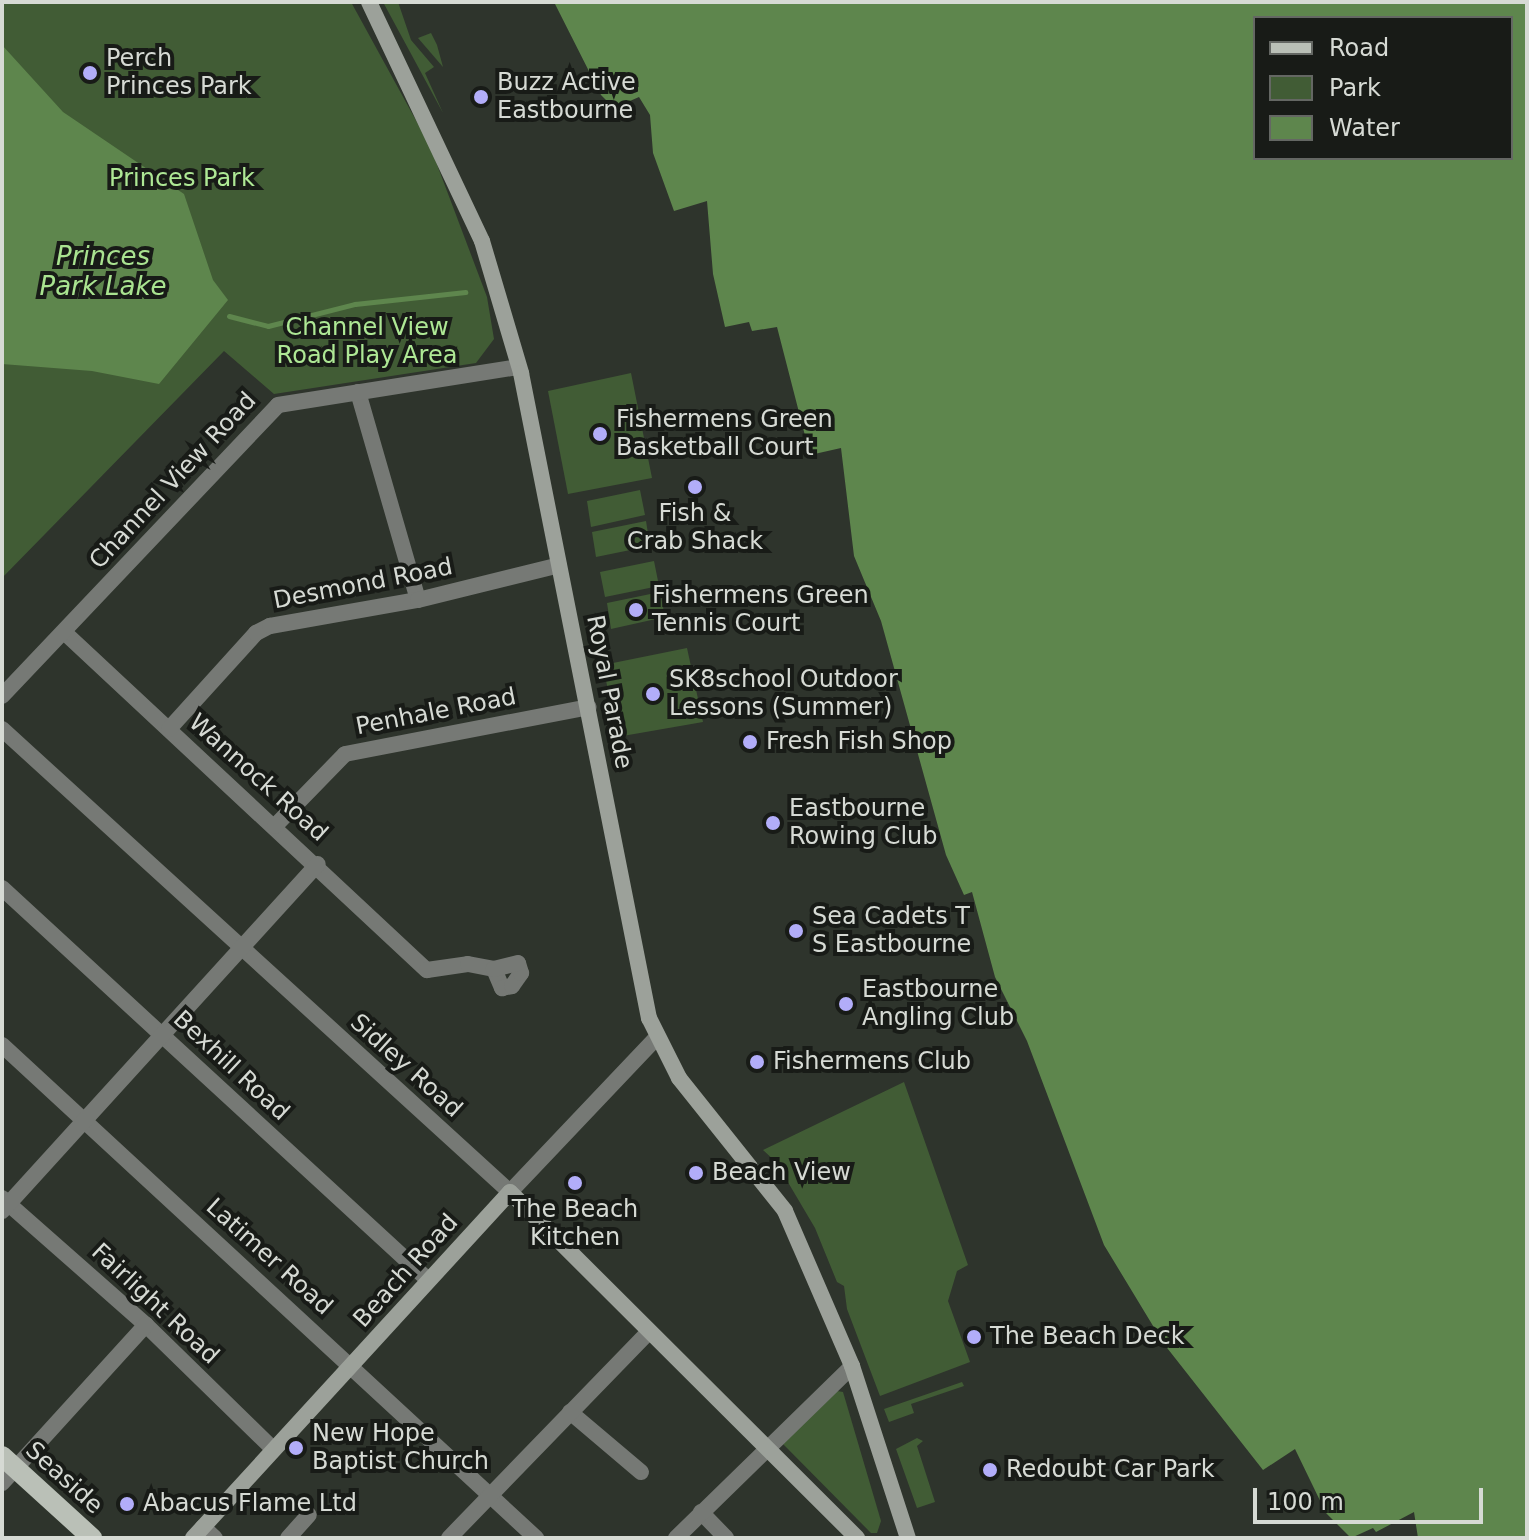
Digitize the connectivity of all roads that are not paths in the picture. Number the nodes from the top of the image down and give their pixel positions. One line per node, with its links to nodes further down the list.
1 (369, 2): 2 (street, Royal Parade)
2 (517, 367): 3 (street, Channel View Road); 4 (street, Royal Parade)
3 (358, 392): 5 (street); 6 (street, Channel View Road)
4 (559, 565): 5 (street, Desmond Road); 8 (street, Royal Parade)
5 (418, 600): 10 (street, Desmond Road)
6 (64, 632): 7 (street, Channel View Road); 10 (street, Wannock Road)
7 (2, 696)
8 (588, 707): 11 (street, Penhale Road); 17 (street, Royal Parade)
9 (2, 729): 14 (street, Sidley Road)
10 (169, 729): 11 (street, Wannock Road)
11 (275, 826): 12 (street, Wannock Road)
12 (318, 864): 14 (street); 15 (street, Wannock Road)
13 (2, 888): 16 (street, Bexhill Road)
14 (241, 949): 16 (street); 20 (street, Sidley Road)
15 (494, 969)
16 (162, 1035): 19 (street); 22 (street, Bexhill Road)
17 (657, 1037): 20 (street, Beach Road); 26 (street, Royal Parade)
18 (2, 1045): 19 (street, Latimer Road)
19 (84, 1121): 21 (street); 25 (street, Latimer Road)
20 (510, 1192): 22 (street, Beach Road); 24 (street, Sidley Road)
21 (4, 1204): 23 (street, Fairlight Road)
22 (427, 1279): 25 (street, Beach Road)
23 (146, 1325): 29 (street, Fairlight Road); 30 (street)
24 (648, 1333): 27 (street); 28 (street, Sidley Road)
25 (353, 1366): 29 (street, Beach Road); 32 (street, Latimer Road)
26 (852, 1366): 28 (street); 43 (street, Royal Parade)
27 (570, 1412): 31 (street); 32 (street)
28 (769, 1446): 33 (street); 42 (street)
29 (273, 1449): 35 (street, Beach Road)
30 (7, 1469): 36 (main road, Seaside)
31 (641, 1472)
32 (491, 1493): 38 (street); 39 (street, Latimer Road)
33 (701, 1512): 40 (street); 41 (street)
34 (309, 1515): 37 (street)
35 (203, 1534)
36 (91, 1538)
37 (288, 1538)
38 (449, 1538)
39 (536, 1538)
40 (676, 1538)
41 (726, 1538)
42 (857, 1538)
43 (908, 1538)

